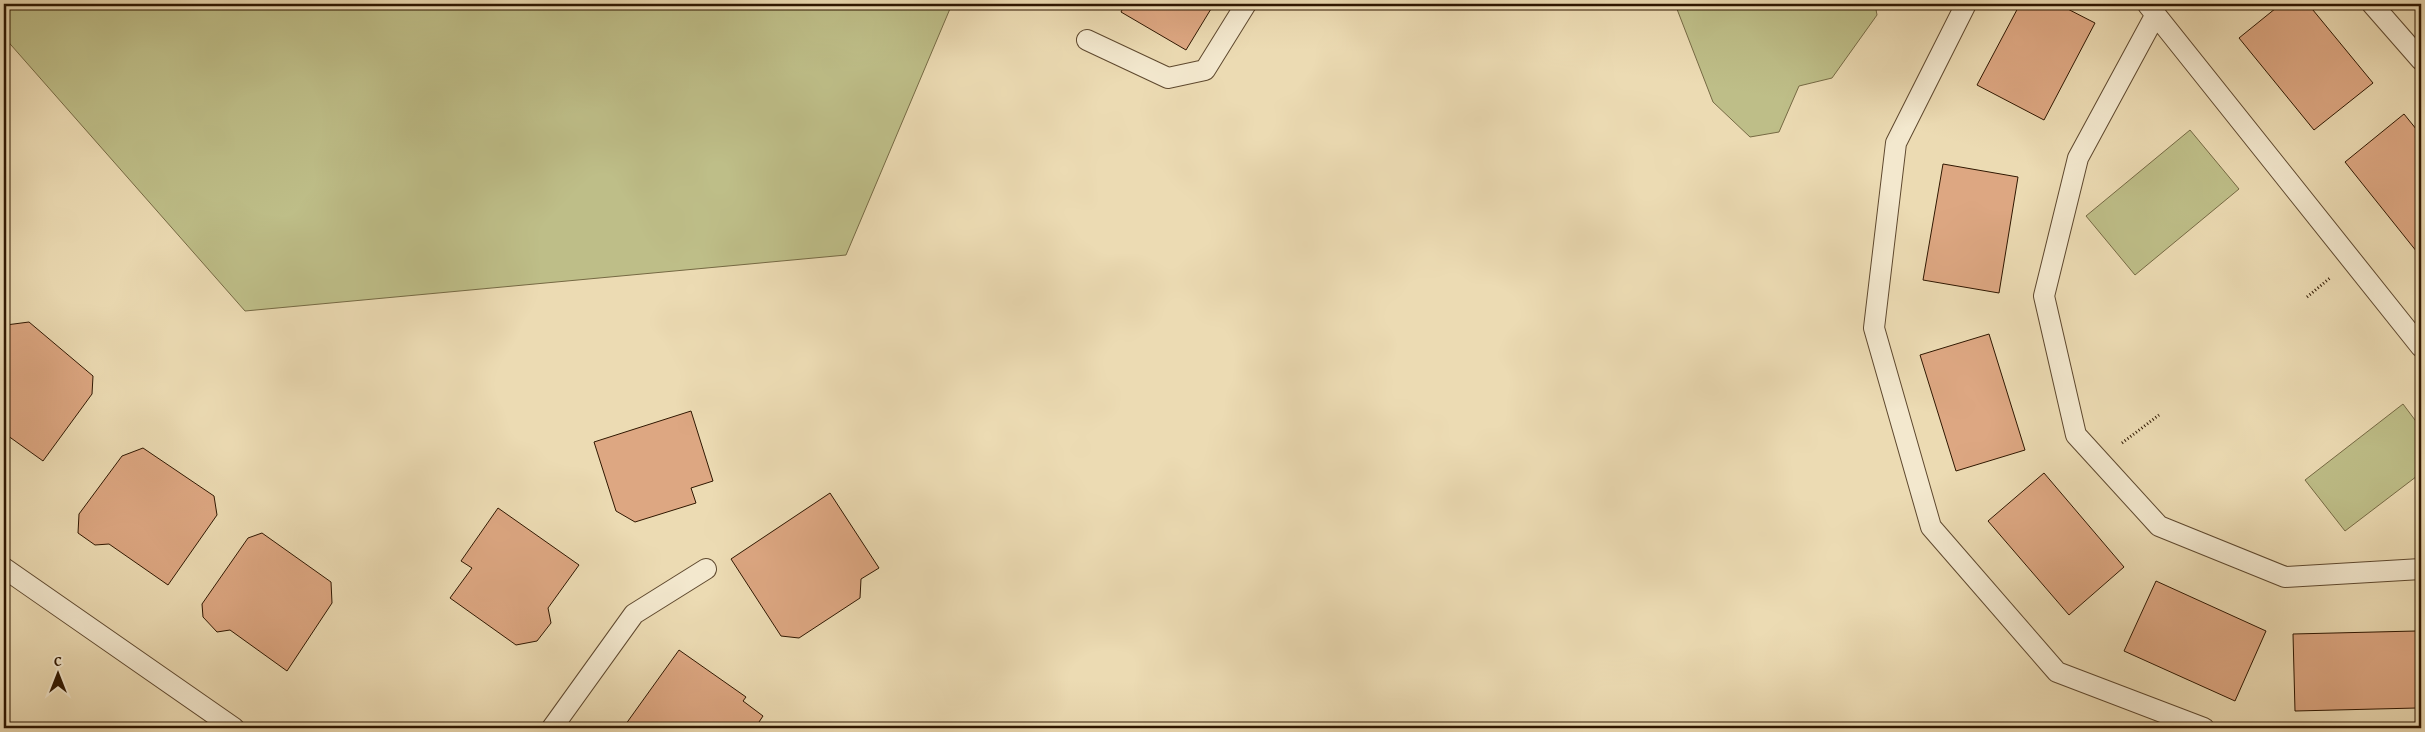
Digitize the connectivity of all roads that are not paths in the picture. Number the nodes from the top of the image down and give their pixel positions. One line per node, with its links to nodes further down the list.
1 (1246, 4): 5 (lane)
2 (1966, 4): 13 (lane)
3 (2372, 4): 6 (lane)
4 (2151, 9): 7 (lane); 10 (lane)
5 (1087, 40)
6 (2421, 60)
7 (2421, 347)
8 (4, 568): 11 (lane)
9 (706, 569): 12 (lane)
10 (2421, 570)
11 (234, 728)
12 (552, 728)
13 (2204, 728)

